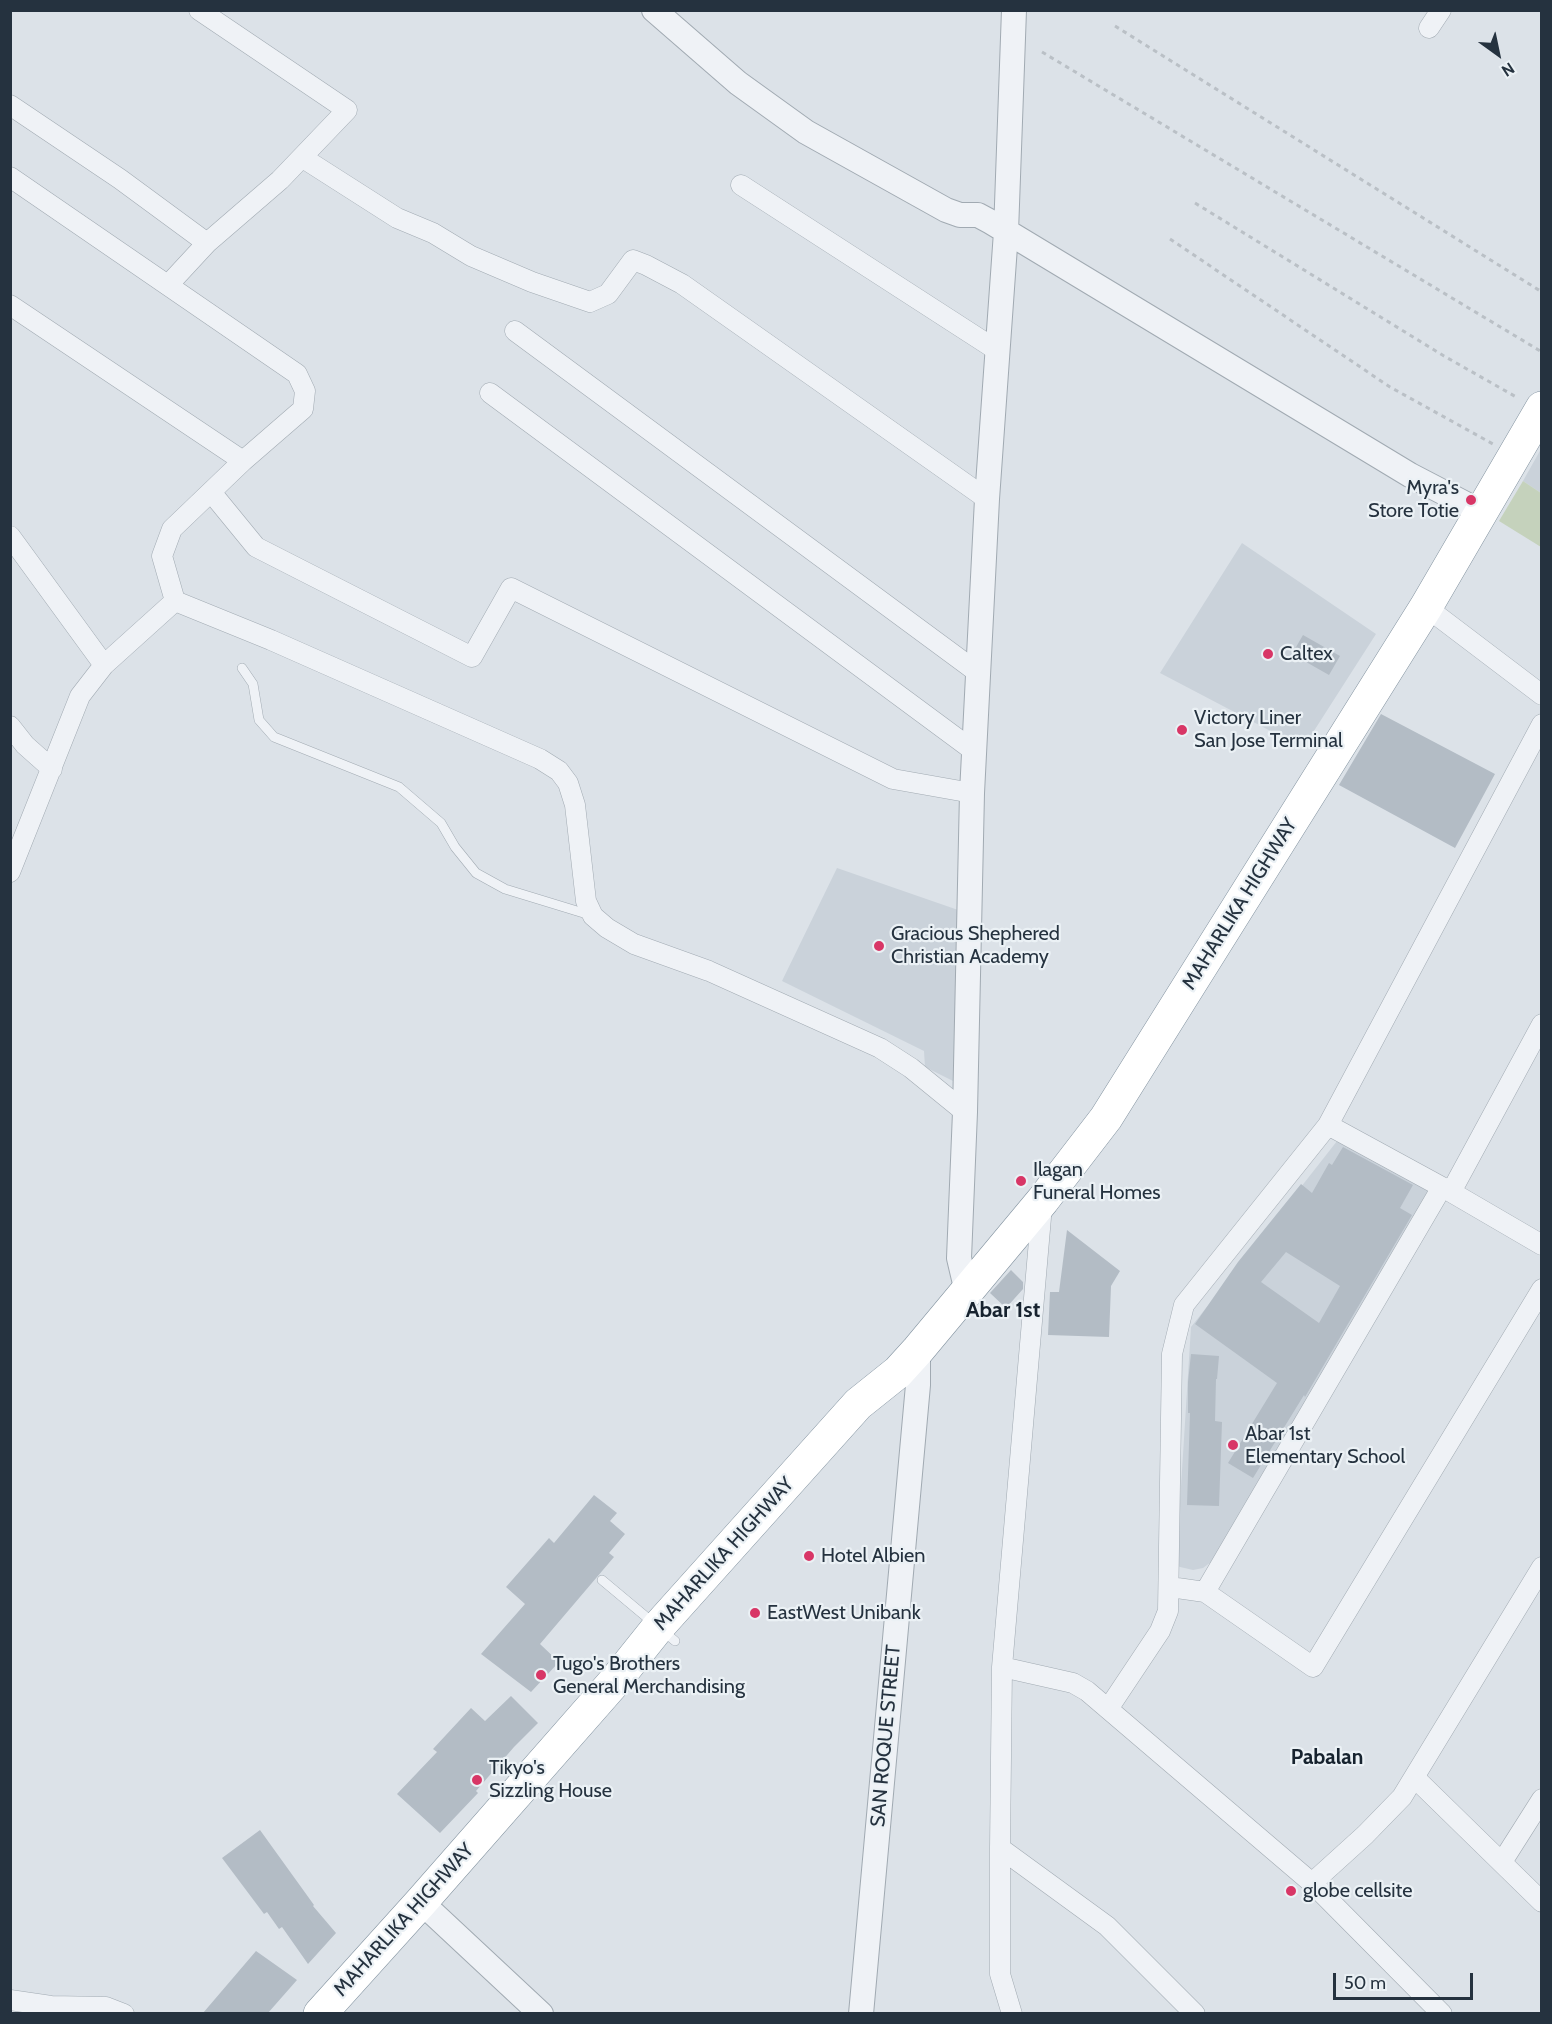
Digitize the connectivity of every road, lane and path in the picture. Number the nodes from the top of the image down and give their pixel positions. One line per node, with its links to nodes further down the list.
1 (199, 10): 9 (street)
2 (654, 10): 13 (street)
3 (1014, 10): 13 (street)
4 (1441, 10): 6 (street)
5 (1115, 26): 17 (path)
6 (1429, 28)
7 (1042, 52): 21 (path)
8 (10, 105): 15 (street)
9 (303, 158): 15 (street); 27 (street)
10 (10, 177): 16 (street)
11 (741, 185): 20 (street)
12 (1195, 203): 23 (path)
13 (1006, 232): 20 (street); 28 (street)
14 (1170, 239): 24 (path)
15 (207, 243): 16 (street)
16 (169, 284): 25 (street)
17 (1542, 292)
18 (10, 304): 25 (street)
19 (515, 331): 34 (street)
20 (998, 351): 27 (street)
21 (1542, 352)
22 (490, 393): 38 (street)
23 (1541, 410): 24 (highway, MAHARLIKA HIGHWAY)
24 (1513, 455): 28 (highway, MAHARLIKA HIGHWAY)
25 (243, 461): 26 (street)
26 (211, 492): 30 (street); 40 (street)
27 (987, 499): 34 (street)
28 (1481, 512): 31 (highway, MAHARLIKA HIGHWAY)
29 (10, 536): 32 (street)
30 (175, 601): 32 (street); 42 (street)
31 (1426, 607): 35 (street); 48 (highway, MAHARLIKA HIGHWAY)
32 (104, 664): 39 (street)
33 (242, 668): 42 (lane)
34 (977, 672): 38 (street)
35 (1542, 695)
36 (1542, 724): 46 (street)
37 (10, 726): 39 (street)
38 (974, 751): 40 (street)
39 (52, 769): 41 (street)
40 (972, 793): 45 (street)
41 (10, 872)
42 (593, 916): 45 (street)
43 (1542, 1024): 44 (street)
44 (1536, 1048): 47 (street)
45 (965, 1112): 51 (street)
46 (1328, 1125): 47 (street); 55 (street)
47 (1447, 1189): 49 (street); 56 (street)
48 (1043, 1200): 51 (highway, MAHARLIKA HIGHWAY); 58 (street)
49 (1542, 1245)
50 (1542, 1289): 56 (street)
51 (967, 1292): 52 (highway, MAHARLIKA HIGHWAY)
52 (908, 1361): 57 (highway, MAHARLIKA HIGHWAY); 71 (street, SAN ROQUE STREET)
53 (1542, 1567): 60 (street)
54 (602, 1580): 57 (lane)
55 (1170, 1587): 56 (street); 59 (street)
56 (1204, 1593)
57 (667, 1634): 66 (highway, MAHARLIKA HIGHWAY)
58 (1002, 1667): 59 (street); 62 (street)
59 (1108, 1709): 64 (street)
60 (1415, 1778): 63 (street); 64 (street)
61 (1542, 1799): 63 (street)
62 (1000, 1848): 72 (street); 73 (street)
63 (1502, 1862): 65 (street)
64 (1312, 1883): 74 (street)
65 (1542, 1902)
66 (427, 1908): 68 (highway, MAHARLIKA HIGHWAY); 70 (street)
67 (10, 2000): 69 (street)
68 (337, 2009)
69 (124, 2013)
70 (541, 2013)
71 (861, 2013)
72 (1012, 2013)
73 (1195, 2013)
74 (1442, 2013)

